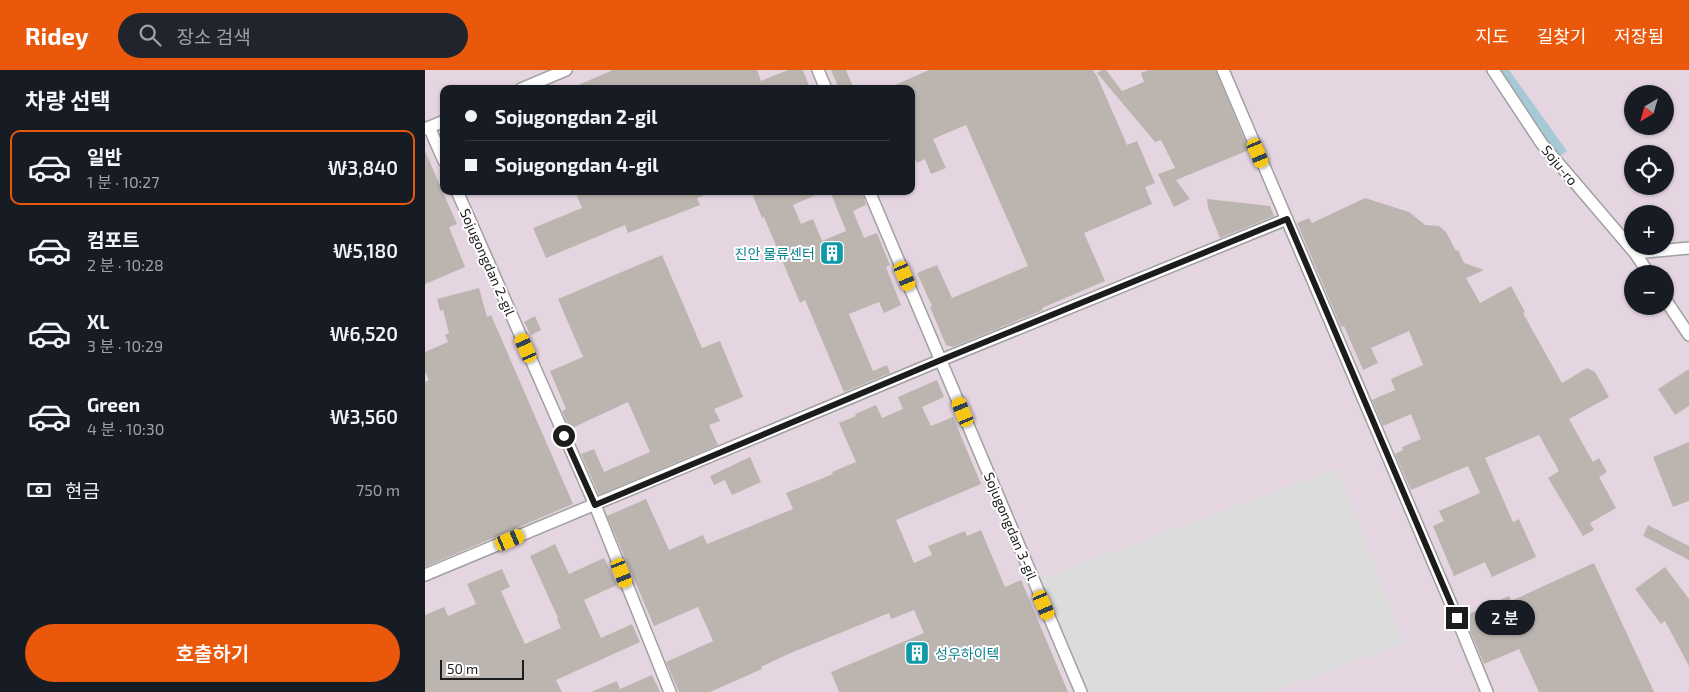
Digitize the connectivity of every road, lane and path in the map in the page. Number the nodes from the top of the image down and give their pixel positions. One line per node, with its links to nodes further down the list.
1 (566, 70): 5 (street)
2 (818, 70): 6 (street)
3 (1223, 70): 12 (street)
4 (1493, 70): 13 (street, Soju-ro)
5 (530, 85)
6 (824, 85)
7 (440, 123): 8 (street)
8 (427, 128): 9 (street)
9 (440, 153)
10 (459, 195): 19 (street, Sojugongdan 2-gil)
11 (871, 195): 18 (street, Sojugongdan 3-gil)
12 (1287, 219): 18 (street); 23 (street)
13 (1624, 240)
14 (1689, 248): 15 (street)
15 (1674, 249)
16 (1674, 312): 17 (street)
17 (1689, 335)
18 (941, 360): 19 (street); 22 (street, Sojugongdan 3-gil)
19 (595, 505): 20 (street); 21 (street, Sojugongdan 2-gil)
20 (425, 575)
21 (670, 692)
22 (1081, 692)
23 (1487, 692)

